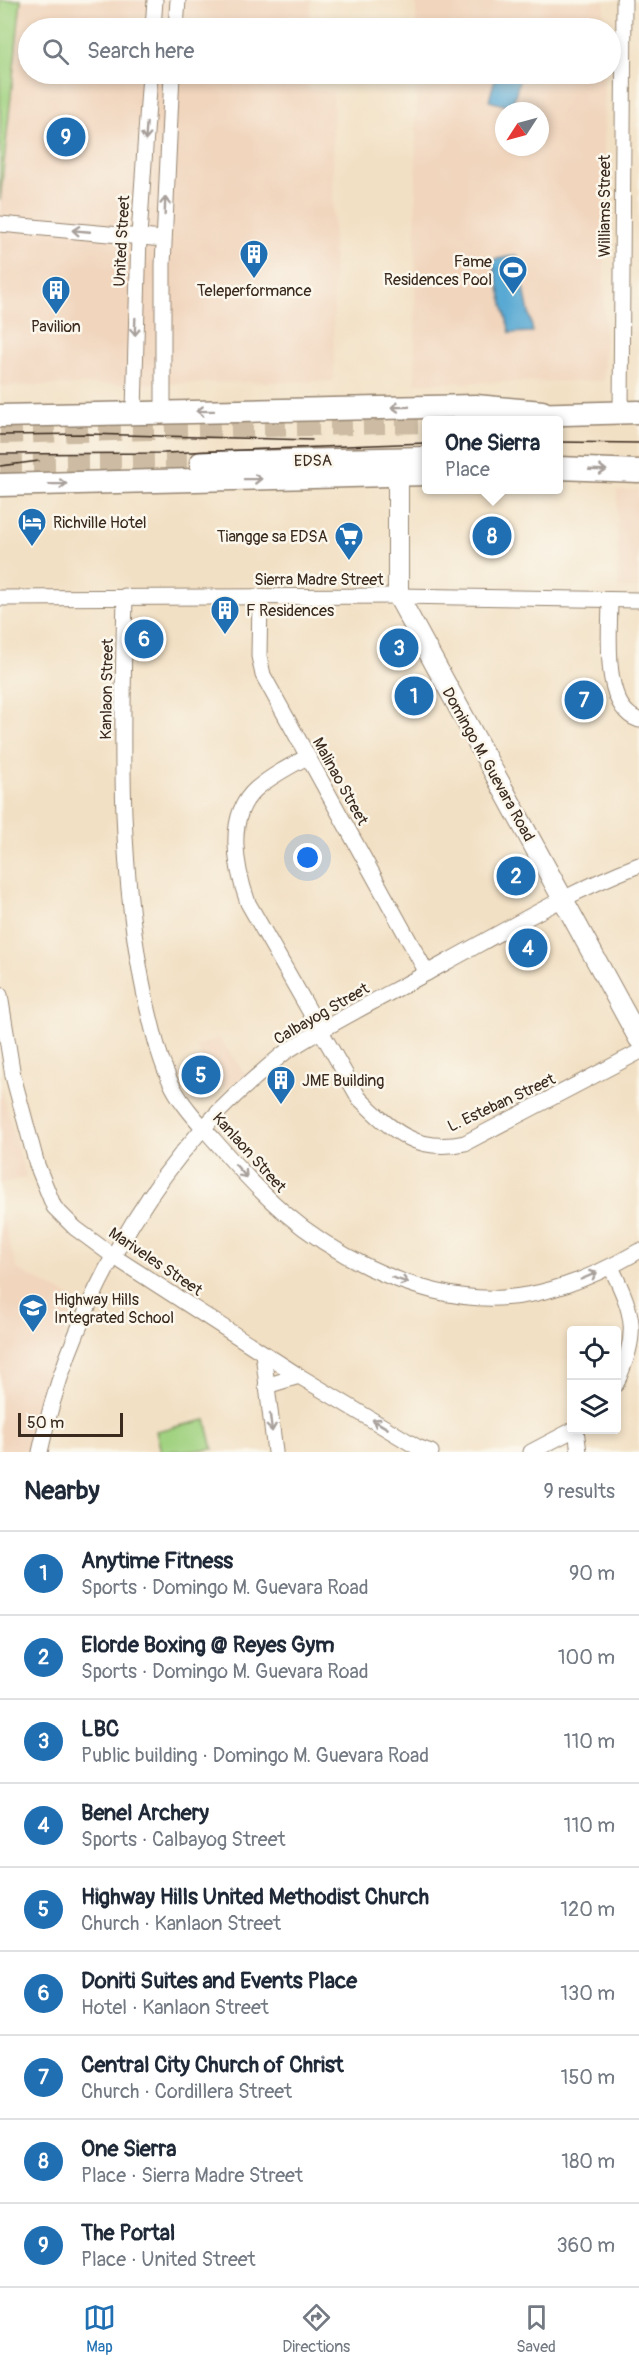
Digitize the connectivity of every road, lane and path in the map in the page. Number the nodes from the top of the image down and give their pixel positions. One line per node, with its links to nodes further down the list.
1 (155, 0): 4 (street)
2 (178, 0): 5 (street)
3 (624, 0): 16 (street, Williams Street)
4 (154, 18)
5 (177, 18)
6 (149, 84): 9 (street, United Street, one-way to 9)
7 (172, 84): 10 (street, one-way to 7)
8 (0, 224): 9 (street, one-way to 8)
9 (139, 236): 10 (street); 12 (street, United Street, one-way to 12)
10 (164, 239): 11 (street)
11 (162, 387): 12 (street); 14 (street)
12 (134, 388): 13 (street, United Street)
13 (134, 411): 14 (highway); 17 (highway)
14 (163, 411): 15 (highway, one-way to 14)
15 (542, 412): 16 (highway); 18 (highway)
16 (630, 412)
17 (0, 416)
18 (511, 416)
19 (422, 458): 20 (highway, EDSA)
20 (201, 463)
21 (563, 468): 22 (highway, one-way to 22)
22 (639, 471)
23 (422, 474): 24 (highway)
24 (398, 475): 25 (highway, one-way to 24); 27 (main road, Domingo M. Guevara Road)
25 (0, 485)
26 (125, 596): 28 (street, Sierra Madre Street); 29 (street, Sierra Madre Street); 41 (street, Kanlaon Street)
27 (398, 596): 29 (street, Sierra Madre Street); 30 (street, Sierra Madre Street); 35 (main road, Domingo M. Guevara Road)
28 (0, 597)
29 (260, 598): 33 (street, Malinao Street)
30 (610, 600): 31 (street, Sierra Madre Street); 32 (street)
31 (639, 600)
32 (639, 720)
33 (307, 757): 36 (street, Malinao Street); 38 (street, L. Esteban Street)
34 (639, 865): 35 (street, Calbayog Street)
35 (562, 898): 36 (street, Calbayog Street); 39 (main road, Domingo M. Guevara Road)
36 (427, 973): 38 (street, Calbayog Street)
37 (0, 994): 43 (street, Mariveles Street)
38 (320, 1033): 40 (street, L. Esteban Street); 41 (street, Calbayog Street)
39 (639, 1039)
40 (639, 1052)
41 (202, 1127): 43 (street, Calbayog Street); 44 (street, Kanlaon Street, one-way to 44)
42 (639, 1251): 44 (street, Kanlaon Street)
43 (113, 1256): 45 (street, Mariveles Street); 52 (street, Calbayog Street)
44 (611, 1267): 47 (street)
45 (263, 1353): 46 (street, Mariveles Street); 48 (street)
46 (299, 1376): 48 (street); 51 (street, Mariveles Street, one-way to 46)
47 (618, 1380)
48 (266, 1386): 53 (street, one-way to 53)
49 (567, 1434): 54 (street)
50 (576, 1434): 55 (street)
51 (422, 1450)
52 (40, 1452)
53 (275, 1452)
54 (531, 1452)
55 (579, 1452)

